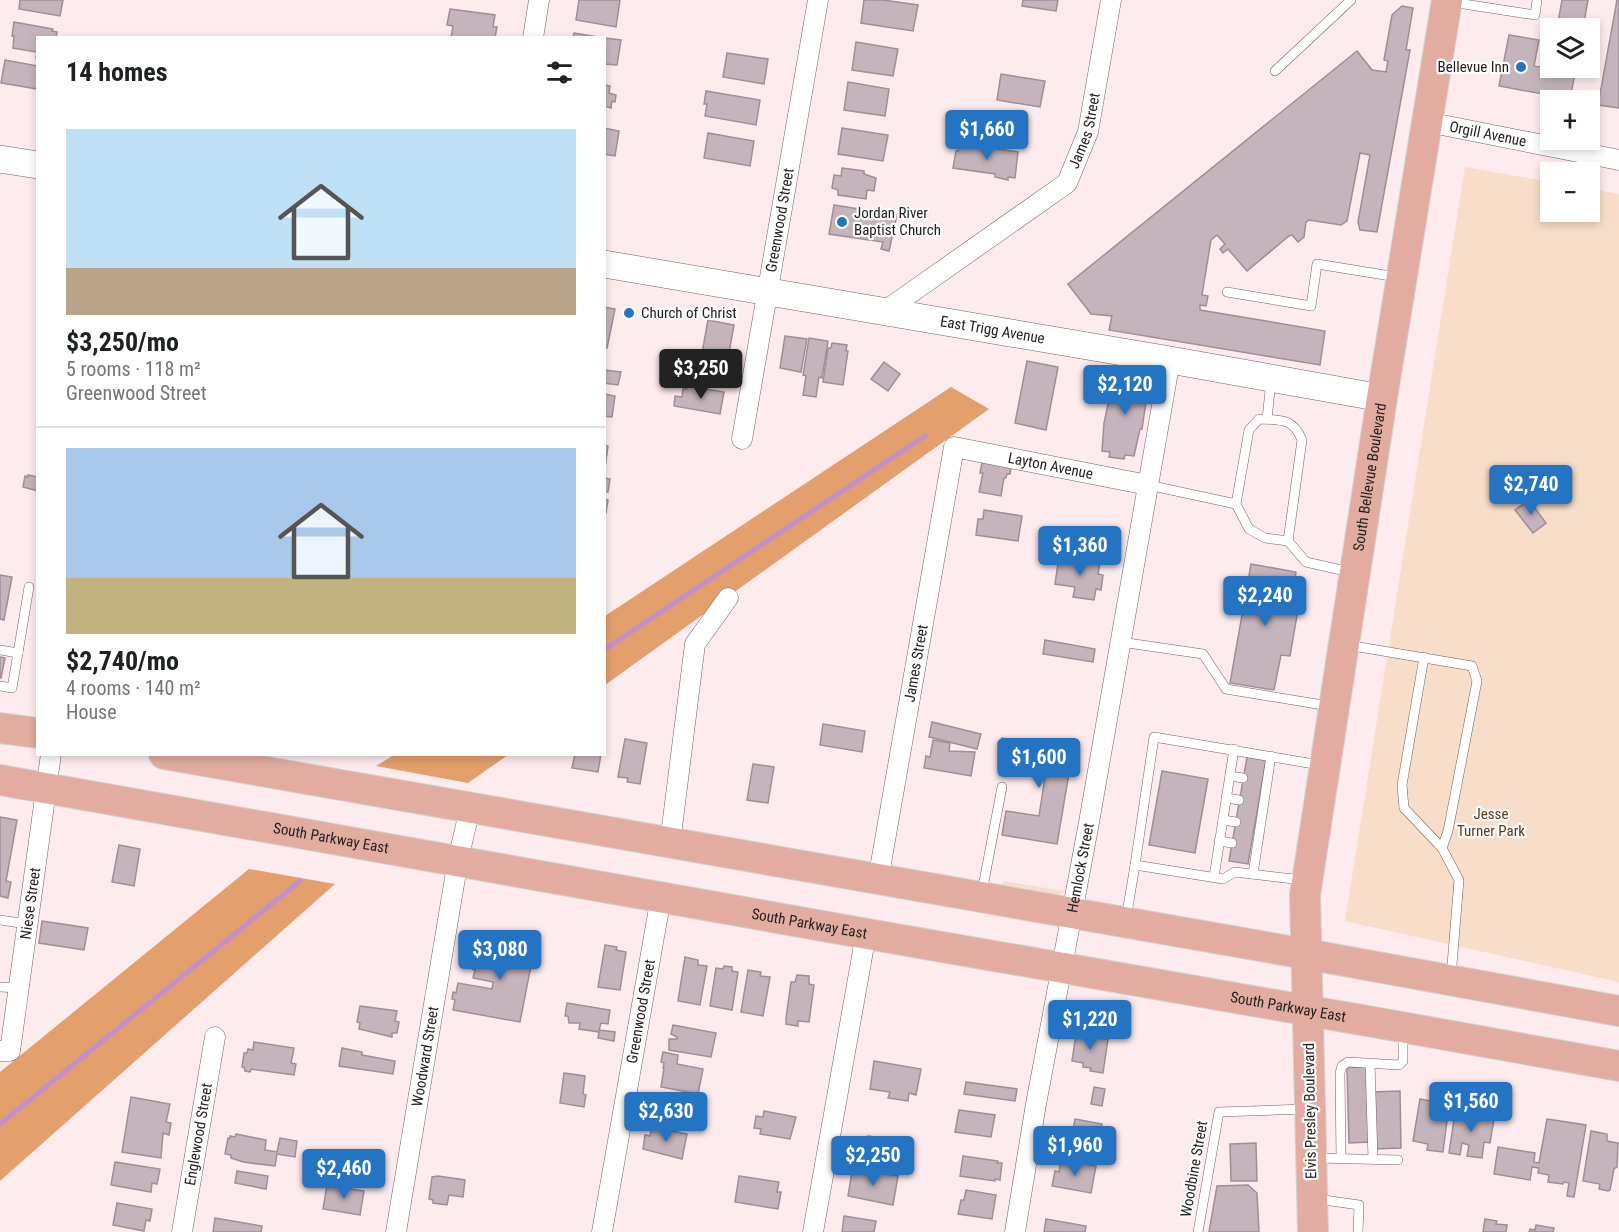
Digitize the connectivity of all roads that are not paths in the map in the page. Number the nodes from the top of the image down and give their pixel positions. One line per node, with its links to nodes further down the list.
1 (539, 0): 7 (street)
2 (818, 0): 15 (street, Greenwood Street)
3 (1111, 0): 17 (street, James Street)
4 (1351, 0): 8 (lane)
5 (1446, 0): 6 (lane); 9 (main road, South Bellevue Boulevard)
6 (1537, 0)
7 (533, 36)
8 (1275, 71)
9 (1427, 122): 11 (street, Orgill Avenue); 14 (main road, South Bellevue Boulevard)
10 (0, 159): 12 (street)
11 (1619, 160)
12 (36, 165)
13 (606, 264): 15 (street, East Trigg Avenue)
14 (1402, 278): 16 (lane); 20 (main road, South Bellevue Boulevard)
15 (768, 292): 17 (street, East Trigg Avenue); 22 (street, Greenwood Street)
16 (1227, 292)
17 (885, 311): 18 (street, East Trigg Avenue)
18 (1170, 360): 19 (street, East Trigg Avenue); 24 (street, Hemlock Street)
19 (1271, 378): 20 (street, East Trigg Avenue); 21 (lane)
20 (1382, 398): 27 (main road, South Bellevue Boulevard)
21 (1267, 420): 25 (lane); 26 (lane)
22 (742, 439)
23 (954, 447): 24 (street, Layton Avenue); 63 (street, James Street)
24 (1148, 485): 25 (lane); 30 (street, Hemlock Street)
25 (1236, 504): 26 (lane)
26 (1288, 541): 27 (lane)
27 (1355, 573): 31 (main road, South Bellevue Boulevard)
28 (29, 587): 33 (lane)
29 (728, 598): 56 (street)
30 (1120, 642): 36 (lane); 67 (street, Hemlock Street)
31 (1344, 644): 34 (lane); 36 (main road, South Bellevue Boulevard)
32 (0, 650): 33 (lane)
33 (18, 653): 35 (lane)
34 (1424, 657): 58 (lane); 58 (lane)
35 (0, 686)
36 (1334, 707): 44 (main road, South Bellevue Boulevard)
37 (0, 728): 38 (main road)
38 (36, 733)
39 (1234, 749): 42 (lane); 45 (lane); 60 (lane)
40 (51, 756): 49 (street, Niese Street)
41 (185, 756): 43 (main road)
42 (1271, 756): 44 (lane); 61 (lane)
43 (260, 763): 52 (main road)
44 (1325, 766): 64 (main road, South Bellevue Boulevard)
45 (1230, 776): 46 (lane); 50 (lane)
46 (1243, 778)
47 (0, 780): 49 (main road, South Parkway East)
48 (1002, 787): 66 (lane)
49 (46, 788): 59 (main road, South Parkway East); 70 (street, Niese Street)
50 (1226, 798): 51 (lane); 53 (lane)
51 (1239, 800)
52 (470, 808): 56 (main road); 59 (street, Woodward Street)
53 (1223, 820): 54 (lane); 55 (lane)
54 (1236, 822)
55 (1219, 841): 57 (lane); 62 (lane)
56 (670, 843): 63 (main road)
57 (1232, 843)
58 (1442, 848): 74 (lane)
59 (458, 860): 65 (main road, South Parkway East); 90 (street, Woodward Street)
60 (1135, 865): 62 (lane); 69 (lane)
61 (1253, 874): 62 (lane); 64 (lane)
62 (1214, 878)
63 (878, 880): 66 (main road)
64 (1308, 880): 72 (main road, South Bellevue Boulevard)
65 (661, 897): 71 (main road, South Parkway East); 91 (street, Greenwood Street)
66 (981, 897): 67 (main road)
67 (1072, 914): 69 (main road); 73 (street, Hemlock Street)
68 (0, 920): 70 (lane)
69 (1126, 923): 72 (main road)
70 (27, 924): 75 (street, Niese Street)
71 (866, 934): 73 (main road, South Parkway East); 92 (street)
72 (1306, 954): 74 (main road); 76 (main road, Elvis Presley Boulevard)
73 (1062, 967): 76 (main road, South Parkway East); 93 (street, Hemlock Street)
74 (1450, 981): 77 (main road)
75 (9, 987): 80 (street, Niese Street)
76 (1307, 1010): 78 (main road, South Parkway East); 83 (main road, Elvis Presley Boulevard)
77 (1619, 1011)
78 (1403, 1027): 81 (lane); 82 (main road, South Parkway East)
79 (215, 1037): 89 (street, Englewood Street)
80 (5, 1051)
81 (1370, 1063): 85 (lane); 86 (lane)
82 (1619, 1066)
83 (1310, 1109): 84 (main road, Elvis Presley Boulevard); 94 (lane, Woodbine Street)
84 (1311, 1158): 85 (lane); 88 (main road, Elvis Presley Boulevard)
85 (1341, 1159): 86 (lane)
86 (1373, 1160): 87 (lane)
87 (1398, 1160)
88 (1312, 1198): 95 (main road, Elvis Presley Boulevard); 96 (lane)
89 (182, 1232)
90 (396, 1232)
91 (602, 1232)
92 (813, 1232)
93 (1015, 1232)
94 (1198, 1232)
95 (1313, 1232)
96 (1358, 1232)

